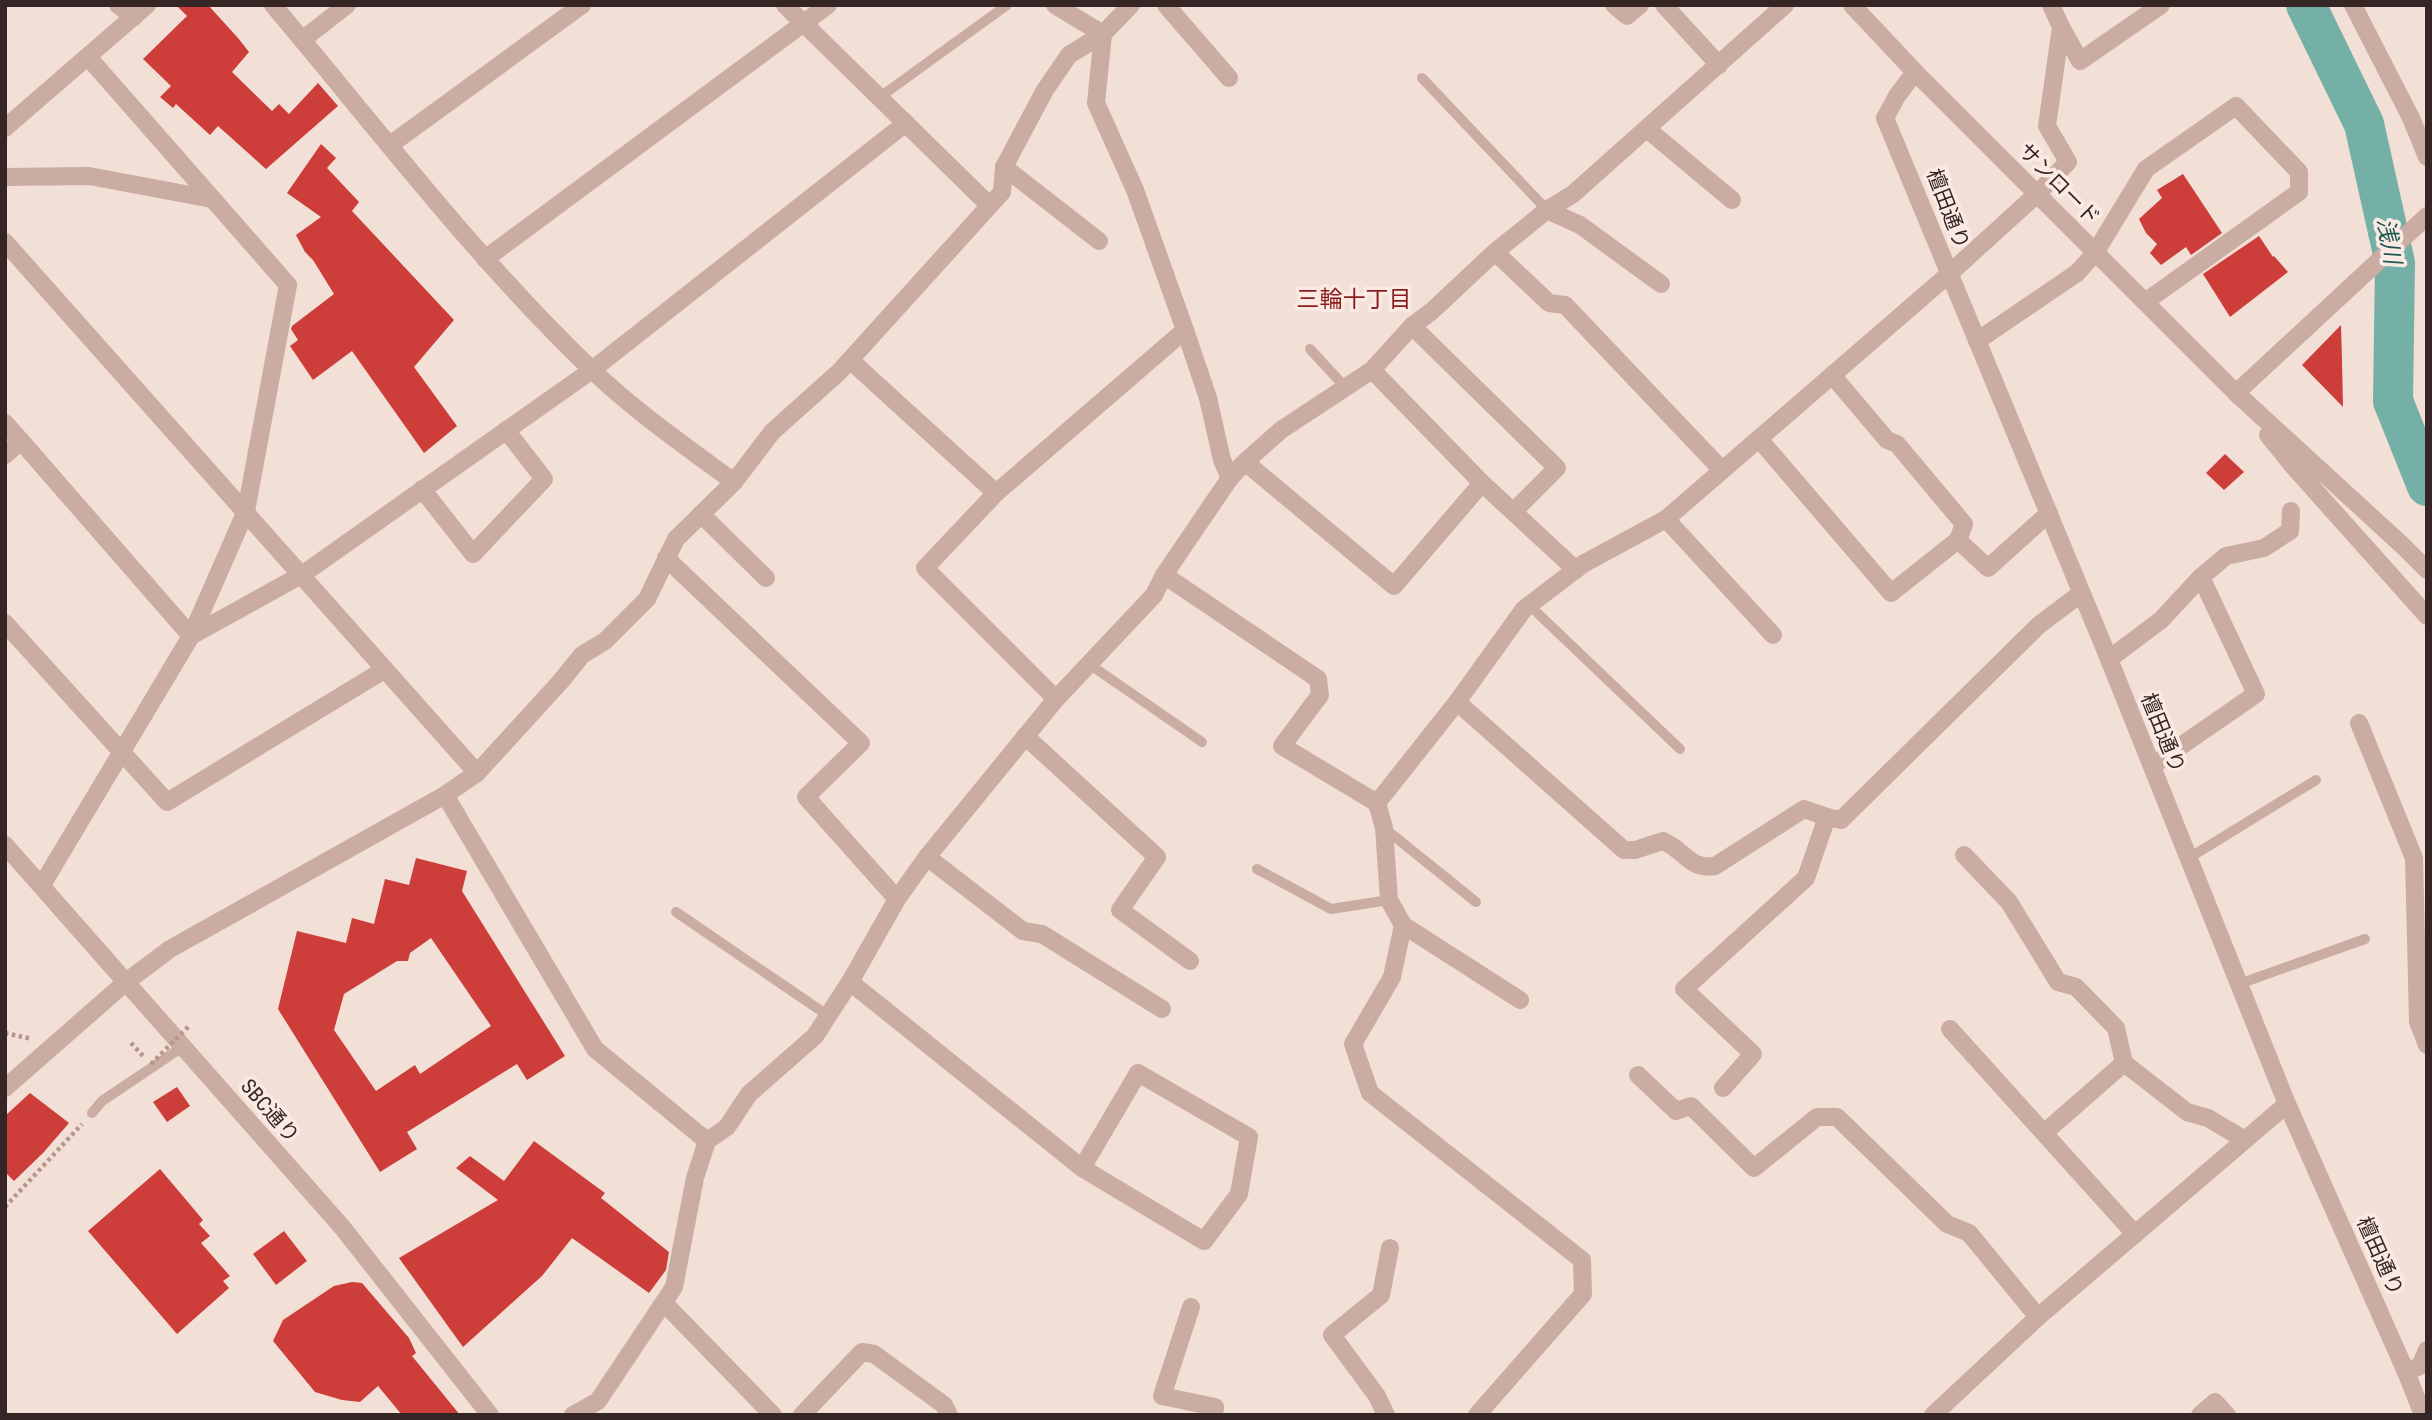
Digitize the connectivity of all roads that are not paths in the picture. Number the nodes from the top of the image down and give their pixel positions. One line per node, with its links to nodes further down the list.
1 (118, 5): 19 (street)
2 (273, 5): 23 (street)
3 (347, 5): 23 (street)
4 (582, 5): 33 (street)
5 (785, 5): 20 (street)
6 (828, 5): 20 (street)
7 (1007, 5): 29 (lane)
8 (1055, 5): 22 (street)
9 (1131, 5): 22 (street)
10 (1166, 5): 27 (street)
11 (1614, 5): 12 (street)
12 (1640, 5)
13 (1664, 5): 25 (street)
14 (1785, 5): 25 (street)
15 (1852, 5): 26 (street, サンロード)
16 (2051, 5): 21 (street)
17 (2161, 5): 21 (street)
18 (2353, 5): 34 (street)
19 (140, 11): 24 (street)
20 (805, 23): 29 (street); 47 (street)
21 (2061, 27): 37 (street)
22 (1103, 34): 35 (street); 52 (street)
23 (302, 40): 33 (street)
24 (88, 57): 31 (street); 38 (street)
25 (1719, 65): 32 (street)
26 (1915, 72): 37 (street, サンロード); 48 (street, 檀田通り)
27 (1229, 78)
28 (1422, 78): 41 (lane)
29 (880, 97): 30 (street)
30 (906, 123): 40 (street); 57 (street)
31 (5, 128)
32 (1647, 129): 39 (street); 41 (street)
33 (390, 145): 47 (street)
34 (2427, 157)
35 (1004, 167): 40 (street); 43 (street)
36 (5, 177): 38 (street)
37 (2036, 194): 46 (street, サンロード); 48 (street)
38 (212, 199): 73 (street)
39 (1732, 200)
40 (989, 205): 55 (street)
41 (1547, 210): 45 (street); 49 (street)
42 (2427, 216): 60 (street)
43 (1099, 241)
44 (5, 242): 73 (street)
45 (1495, 252): 51 (street); 67 (street)
46 (2095, 253): 50 (street, サンロード); 50 (street); 53 (street)
47 (485, 259): 57 (street)
48 (1949, 274): 53 (street, 檀田通り); 58 (street)
49 (1661, 285)
50 (2145, 302): 60 (street, サンロード)
51 (1412, 326): 56 (street); 75 (street)
52 (1185, 330): 68 (street); 72 (street)
53 (1977, 341): 76 (street, 檀田通り)
54 (1310, 349): 59 (lane)
55 (850, 360): 69 (street); 72 (street)
56 (1372, 369): 59 (street); 70 (street)
57 (592, 370): 62 (street); 69 (street)
58 (1832, 375): 63 (street); 79 (street)
59 (1345, 387): 66 (street)
60 (2236, 394): 82 (street, サンロード); 89 (street, サンロード)
61 (5, 423): 64 (street)
62 (506, 430): 71 (street); 71 (street)
63 (1759, 439): 67 (street); 79 (street)
64 (21, 441): 65 (street); 92 (street)
65 (5, 455)
66 (1245, 463): 68 (street); 70 (street)
67 (1722, 470): 78 (street)
68 (1230, 478): 84 (street)
69 (734, 482): 77 (street)
70 (1482, 483): 75 (street)
71 (422, 489): 83 (street)
72 (996, 493): 96 (street)
73 (246, 510): 83 (street); 92 (street)
74 (2291, 511): 85 (street)
75 (1513, 512): 81 (street)
76 (2049, 513): 79 (street); 87 (street, 檀田通り)
77 (701, 514): 80 (street); 86 (street)
78 (1665, 519): 81 (street); 91 (street)
79 (1958, 540)
80 (666, 558): 104 (street); 116 (street)
81 (1576, 570): 88 (street)
82 (2427, 570)
83 (303, 574): 92 (street); 95 (street)
84 (1164, 575): 94 (street); 107 (street)
85 (2201, 577): 93 (street); 103 (street)
86 (766, 578)
87 (2080, 594): 93 (street, 檀田通り); 108 (street)
88 (1529, 605): 97 (street); 101 (lane)
89 (2427, 616)
90 (5, 623): 102 (street)
91 (1773, 635)
92 (191, 636): 102 (street)
93 (2109, 659): 103 (street, 檀田通り)
94 (1089, 664): 96 (street); 100 (lane)
95 (384, 670): 102 (street); 104 (street)
96 (1055, 699): 99 (street)
97 (1457, 702): 107 (street); 108 (street)
98 (2359, 723): 130 (street)
99 (1025, 736): 112 (street); 122 (street)
100 (1202, 742)
101 (1680, 749)
102 (122, 753): 115 (street)
103 (2152, 766): 113 (street, 檀田通り)
104 (477, 773): 106 (street)
105 (2316, 780): 113 (lane)
106 (445, 795): 123 (street); 140 (street)
107 (1377, 803): 109 (street)
108 (1827, 817): 135 (street)
109 (1384, 828): 117 (street); 118 (lane)
110 (5, 845): 115 (street, SBC通り)
111 (1964, 855): 132 (street)
112 (927, 857): 116 (street); 127 (street)
113 (2189, 858): 125 (street, 檀田通り)
114 (1257, 869): 117 (lane)
115 (42, 885): 123 (street, SBC通り)
116 (897, 899): 124 (street)
117 (1389, 900): 120 (street)
118 (1475, 902)
119 (676, 912): 128 (lane)
120 (1403, 925): 126 (street); 157 (street)
121 (2365, 939): 125 (lane)
122 (1190, 961)
123 (126, 982): 131 (street, SBC通り); 134 (street)
124 (850, 982): 128 (street); 141 (street)
125 (2239, 984): 136 (street, 檀田通り)
126 (1520, 999)
127 (1162, 1009)
128 (827, 1015): 140 (street)
129 (1950, 1029): 138 (street)
130 (2427, 1045)
131 (184, 1046): 137 (lane); 151 (street, SBC通り)
132 (2124, 1063): 138 (street); 139 (street)
133 (1639, 1075): 146 (street)
134 (5, 1088)
135 (1723, 1088)
136 (2287, 1104): 139 (street); 148 (street, 檀田通り)
137 (92, 1113)
138 (2044, 1133): 142 (street)
139 (2245, 1140): 142 (street)
140 (707, 1142): 144 (street)
141 (1082, 1168): 141 (street)
142 (2135, 1234): 146 (street)
143 (1390, 1248): 156 (street)
144 (664, 1303): 149 (street); 152 (street)
145 (1191, 1307): 155 (street)
146 (2038, 1317): 158 (street)
147 (2427, 1350): 148 (street)
148 (2406, 1372): 150 (street, 檀田通り)
149 (764, 1411)
150 (2422, 1414)
151 (490, 1415)
152 (573, 1415)
153 (802, 1415): 154 (street)
154 (949, 1415)
155 (1214, 1415)
156 (1386, 1415)
157 (1476, 1415)
158 (1933, 1415)
159 (2200, 1415): 160 (street)
160 (2227, 1415)

